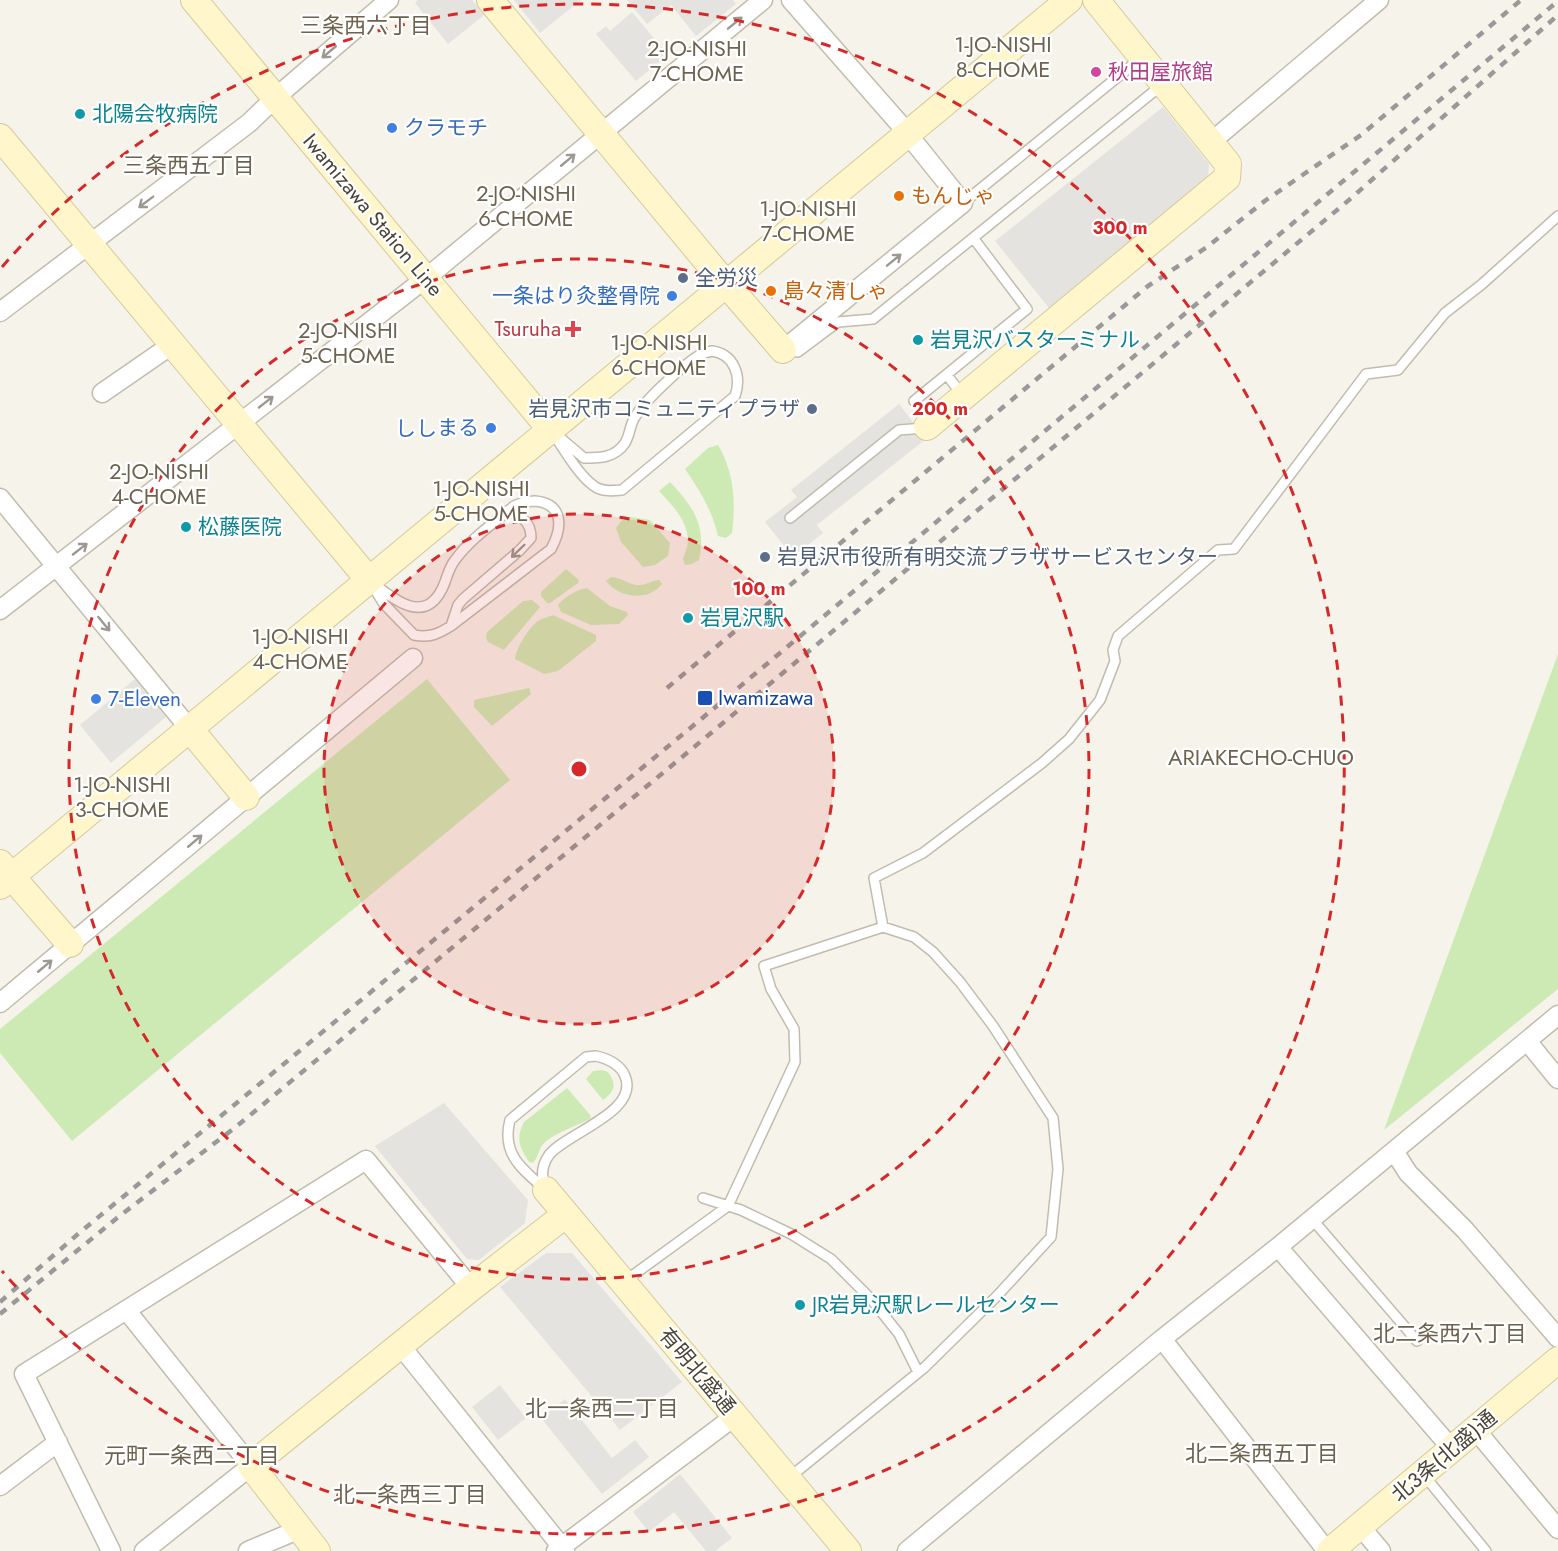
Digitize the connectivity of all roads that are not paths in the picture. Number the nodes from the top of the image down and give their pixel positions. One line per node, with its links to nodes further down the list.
1 (194, 0): 11 (street, Iwamizawa Station Line)
2 (389, 0): 11 (street, one-way to 11)
3 (490, 0): 12 (street)
4 (763, 0): 12 (street, one-way to 4)
5 (791, 0): 13 (street)
6 (1069, 0): 13 (street)
7 (1096, 0): 9 (street)
8 (1379, 0): 15 (street)
9 (1141, 58): 10 (street); 16 (lane)
10 (1163, 84): 15 (street); 18 (lane)
11 (274, 98): 19 (street, one-way to 19); 20 (street, Iwamizawa Station Line)
12 (601, 132): 20 (street, one-way to 12); 21 (street)
13 (907, 135): 16 (street); 21 (street)
14 (0, 137): 19 (street)
15 (1211, 142): 23 (street)
16 (963, 203): 25 (street, one-way to 16)
17 (1558, 216): 44 (lane)
18 (974, 239): 23 (lane); 25 (lane)
19 (88, 245): 22 (street); 24 (street)
20 (426, 278): 30 (street, one-way to 20); 32 (street, Iwamizawa Station Line)
21 (726, 283): 25 (street); 32 (street)
22 (0, 312)
23 (1035, 320): 26 (lane); 28 (street)
24 (173, 344): 27 (street); 30 (street)
25 (783, 350)
26 (947, 375): 28 (lane); 29 (lane)
27 (102, 393)
28 (963, 397): 31 (street)
29 (914, 401)
30 (240, 423): 36 (street, one-way to 30); 37 (street)
31 (927, 428): 35 (lane)
32 (551, 430): 32 (lane); 37 (street)
33 (0, 498): 36 (street)
34 (507, 511): 37 (lane); 39 (lane, one-way to 39); 39 (lane)
35 (790, 518)
36 (57, 566): 38 (street); 41 (street, one-way to 41)
37 (369, 580): 39 (lane); 41 (street)
38 (0, 610)
39 (451, 626)
40 (413, 658): 42 (street)
41 (189, 728): 42 (street); 43 (street)
42 (246, 797): 45 (street, one-way to 42)
43 (4, 875): 45 (street)
44 (883, 927): 53 (lane); 65 (lane)
45 (70, 944): 46 (street, one-way to 45)
46 (0, 1003)
47 (1558, 1015): 48 (street)
48 (1527, 1041): 49 (street); 50 (street)
49 (1558, 1079)
50 (1394, 1151): 55 (street); 60 (street)
51 (546, 1190): 51 (lane); 54 (street, 有明北盛通)
52 (703, 1198): 53 (lane)
53 (728, 1206): 57 (lane); 65 (lane)
54 (566, 1215): 57 (street, 有明北盛通); 58 (street)
55 (1312, 1219): 56 (street); 62 (lane)
56 (1278, 1247): 61 (street); 69 (street)
57 (623, 1283): 66 (street, 有明北盛通)
58 (471, 1288): 59 (street); 63 (street)
59 (127, 1311): 68 (street); 70 (street)
60 (1558, 1338)
61 (1162, 1339): 83 (street); 84 (street)
62 (1418, 1341)
63 (400, 1345): 70 (street); 77 (street)
64 (1555, 1368): 67 (street, 北3条(北盛)通)
65 (918, 1372): 72 (lane)
66 (735, 1416): 72 (street, 有明北盛通); 77 (street)
67 (1475, 1429): 69 (street, 北3条(北盛)通); 76 (street)
68 (58, 1442): 73 (street); 78 (street)
69 (1452, 1449): 71 (street, 北3条(北盛)通)
70 (251, 1466): 75 (street); 79 (street)
71 (1423, 1473): 74 (street, 北3条(北盛)通); 86 (lane)
72 (788, 1479): 82 (street, 有明北盛通)
73 (0, 1486)
74 (1360, 1526): 84 (street, 北3条(北盛)通); 85 (street)
75 (300, 1529): 80 (street); 81 (street)
76 (1558, 1530)
77 (561, 1550)
78 (111, 1551)
79 (144, 1551)
80 (248, 1551)
81 (317, 1551)
82 (848, 1551)
83 (908, 1551)
84 (1328, 1551)
85 (1381, 1551)
86 (1486, 1551)

